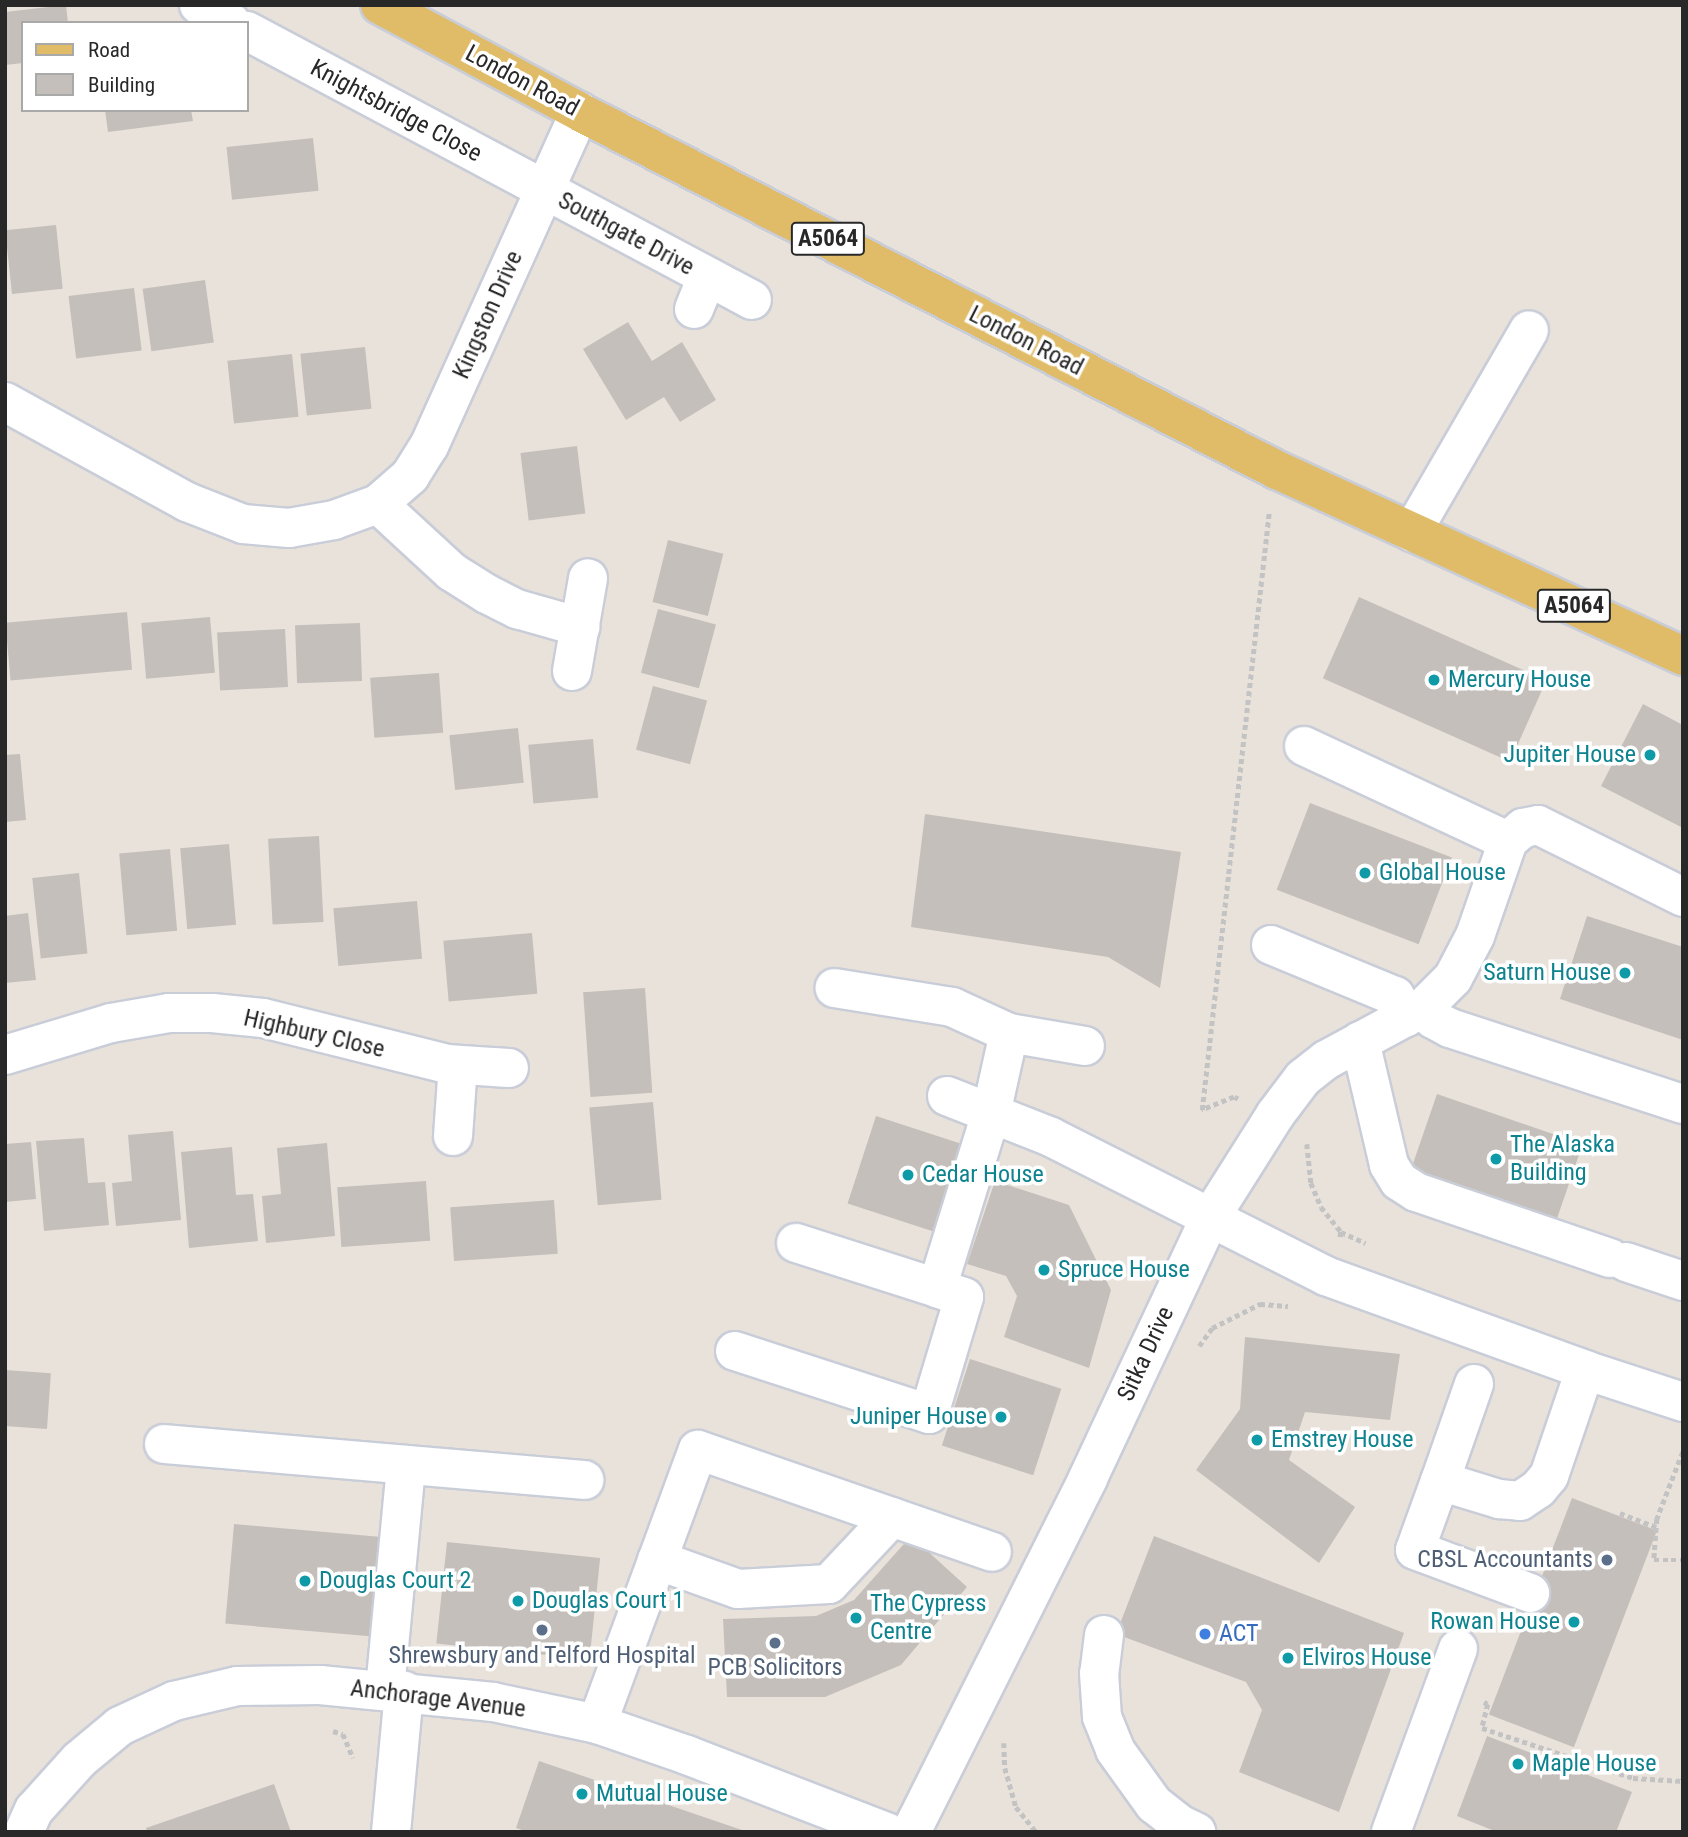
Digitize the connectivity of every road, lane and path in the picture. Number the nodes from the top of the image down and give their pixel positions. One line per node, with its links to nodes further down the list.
1 (199, 5): 3 (street)
2 (380, 5): 5 (main road, London Road / A5064)
3 (227, 21)
4 (248, 32): 6 (street, Knightsbridge Close)
5 (580, 112): 6 (street, Kingston Drive); 10 (main road, London Road / A5064)
6 (545, 191): 7 (street, Southgate Drive); 11 (street, Kingston Drive)
7 (752, 300)
8 (1529, 330): 12 (street)
9 (5, 402): 11 (street, Kingston Drive)
10 (1277, 470): 12 (main road, London Road / A5064); 32 (path)
11 (378, 504): 14 (street)
12 (1412, 532): 15 (main road, London Road / A5064)
13 (588, 578): 14 (street)
14 (580, 627): 16 (street)
15 (1683, 656)
16 (572, 671)
17 (1304, 746): 18 (street)
18 (1508, 841): 19 (street); 22 (street, Sitka Drive)
19 (1683, 897)
20 (1271, 945): 22 (street)
21 (835, 988): 23 (street)
22 (1415, 1012): 24 (street, Sitka Drive); 30 (street)
23 (1009, 1033): 25 (street); 31 (street)
24 (1360, 1041): 32 (street, Sitka Drive); 37 (street)
25 (1084, 1046)
26 (5, 1055): 27 (street, Highbury Close)
27 (458, 1065): 28 (street, Highbury Close); 33 (street)
28 (509, 1068)
29 (947, 1097): 31 (street)
30 (1683, 1104)
31 (991, 1114): 34 (street); 38 (street)
32 (1275, 1115): 34 (street, Sitka Drive); 36 (path)
33 (453, 1136)
34 (1210, 1217): 42 (street); 69 (street, Sitka Drive)
35 (796, 1243): 38 (street)
36 (1338, 1245)
37 (1683, 1282)
38 (937, 1288): 41 (street)
39 (1297, 1307): 40 (path)
40 (1196, 1350)
41 (735, 1351)
42 (1585, 1370): 44 (street); 49 (street)
43 (1474, 1384): 49 (street)
44 (1683, 1402)
45 (164, 1444): 47 (street)
46 (1683, 1452): 52 (path)
47 (406, 1465): 48 (street); 60 (street)
48 (584, 1480)
49 (1440, 1481): 56 (street)
50 (1620, 1513): 52 (path)
51 (892, 1517): 53 (street); 54 (street); 54 (street)
52 (1656, 1527): 55 (path)
53 (992, 1552)
54 (657, 1560): 61 (street)
55 (1683, 1560)
56 (1530, 1593)
57 (1104, 1635): 71 (street)
58 (1458, 1650): 59 (street)
59 (1444, 1686): 65 (path); 72 (street)
60 (395, 1690): 61 (street, Anchorage Avenue); 66 (street, Anchorage Avenue); 67 (street)
61 (597, 1724): 68 (street, Anchorage Avenue)
62 (321, 1726): 64 (path)
63 (1003, 1729): 70 (path)
64 (354, 1763)
65 (1683, 1781)
66 (24, 1832)
67 (391, 1832)
68 (887, 1832)
69 (911, 1832)
70 (1036, 1832)
71 (1196, 1832)
72 (1391, 1832)

